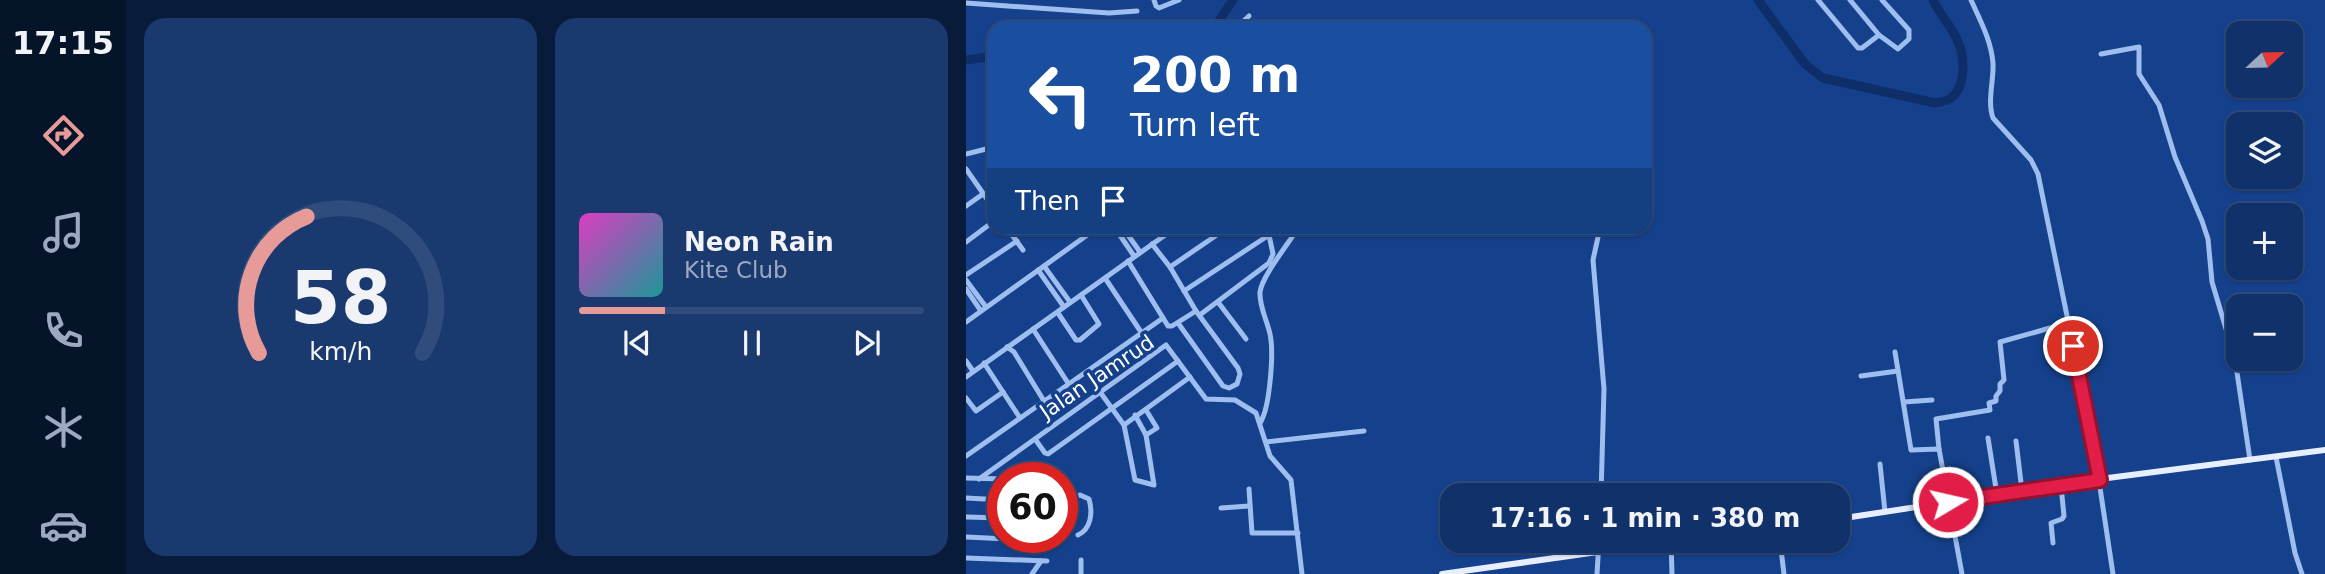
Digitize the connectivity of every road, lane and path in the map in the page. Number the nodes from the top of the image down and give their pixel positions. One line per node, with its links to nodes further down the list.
1 (1044, 0): 10 (street)
2 (1154, 0): 3 (street)
3 (1178, 0)
4 (1829, 0): 8 (street)
5 (1850, 0): 14 (street)
6 (1882, 0): 14 (street)
7 (1971, 0): 54 (street)
8 (1821, 2): 14 (street)
9 (966, 4): 10 (street)
10 (1043, 9): 11 (street)
11 (1137, 11)
12 (1249, 16): 13 (street)
13 (1244, 21)
14 (1879, 35)
15 (2101, 54): 90 (street)
16 (986, 149): 17 (street)
17 (966, 154)
18 (966, 170): 19 (street)
19 (983, 194): 20 (street); 21 (street)
20 (987, 199)
21 (966, 206)
22 (987, 226): 33 (street)
23 (1012, 235): 32 (street)
24 (1087, 235): 39 (street)
25 (1121, 235): 36 (street)
26 (1127, 235): 36 (street)
27 (1165, 235): 34 (street)
28 (1217, 235): 38 (street)
29 (1269, 235): 43 (street); 46 (street)
30 (1294, 235): 78 (street)
31 (1598, 235): 96 (street)
32 (1017, 241): 35 (street); 40 (street)
33 (966, 242)
34 (1152, 244): 36 (street); 38 (street)
35 (1023, 250)
36 (1137, 254): 37 (street)
37 (1128, 261): 41 (street); 51 (street)
38 (1170, 267): 43 (street)
39 (1041, 268): 45 (street); 47 (street); 48 (street)
40 (966, 278): 48 (street)
41 (1105, 278): 44 (street); 56 (street)
42 (966, 289): 48 (street)
43 (1184, 291): 50 (street)
44 (1081, 295): 45 (street); 49 (street)
45 (1070, 302): 47 (street)
46 (1218, 302): 50 (street); 57 (street)
47 (1064, 307): 49 (street)
48 (983, 309): 52 (street)
49 (1058, 313): 55 (street)
50 (1198, 313): 53 (street); 53 (street)
51 (1163, 318): 53 (street); 56 (street)
52 (966, 321)
53 (1178, 323)
54 (2068, 326): 86 (street); 95 (street)
55 (1033, 330): 58 (street); 67 (street)
56 (1141, 332): 67 (street)
57 (1246, 339)
58 (1007, 347): 62 (street); 72 (street)
59 (1895, 352): 63 (street)
60 (966, 361): 64 (street)
61 (1178, 361): 66 (street, Jalan Jamrud); 69 (street, Jalan Jamrud); 74 (street)
62 (984, 363): 64 (street); 68 (street)
63 (1898, 371): 65 (street); 73 (street)
64 (969, 373)
65 (1861, 376)
66 (1190, 377): 76 (street); 78 (street, Jalan Jamrud)
67 (1068, 383): 72 (street)
68 (1003, 392): 70 (street); 77 (street)
69 (1100, 392): 74 (street); 83 (street, Jalan Jamrud)
70 (966, 398)
71 (1932, 400): 73 (street)
72 (1044, 401): 77 (street)
73 (1904, 402): 86 (street)
74 (1112, 409): 79 (street); 83 (street)
75 (1146, 410): 81 (street)
76 (1135, 415): 79 (street); 81 (street)
77 (1020, 418): 88 (street)
78 (1260, 423): 85 (street, Jalan Jamrud)
79 (1124, 425): 81 (street)
80 (1364, 431): 85 (street)
81 (1146, 435)
82 (1988, 438): 100 (street)
83 (1035, 439): 93 (street, Jalan Jamrud)
84 (2016, 441): 99 (street)
85 (1266, 442): 111 (street, Jalan Jamrud)
86 (1939, 449): 104 (street)
87 (2325, 450): 89 (main road)
88 (966, 455)
89 (2276, 457): 90 (main road); 131 (street)
90 (2250, 460): 95 (main road)
91 (1880, 464): 107 (street)
92 (966, 478): 93 (street)
93 (979, 479): 94 (street)
94 (987, 479)
95 (2100, 480): 97 (main road); 130 (street)
96 (1601, 483)
97 (2061, 486): 99 (main road); 115 (street)
98 (1248, 489): 105 (street)
99 (2022, 491): 100 (main road)
100 (1997, 495): 104 (main road)
101 (1078, 496): 112 (street)
102 (966, 498): 103 (street)
103 (987, 499)
104 (1948, 502): 107 (main road); 129 (street)
105 (1249, 506): 106 (street); 111 (street)
106 (1221, 508)
107 (1885, 512): 109 (main road)
108 (966, 517): 110 (street)
109 (1850, 517)
110 (987, 518)
111 (1298, 533): 124 (street, Jalan Jamrud)
112 (1078, 535)
113 (966, 537): 114 (street)
114 (987, 538)
115 (2053, 542)
116 (1592, 553): 125 (main road)
117 (1599, 553): 126 (street)
118 (1673, 553): 127 (street)
119 (1781, 553): 128 (street)
120 (966, 558): 122 (street)
121 (1082, 560): 123 (street)
122 (1032, 574)
123 (1081, 574)
124 (1302, 574)
125 (1442, 574)
126 (1597, 574)
127 (1672, 574)
128 (1784, 574)
129 (1962, 574)
130 (2113, 574)
131 (2302, 574)

